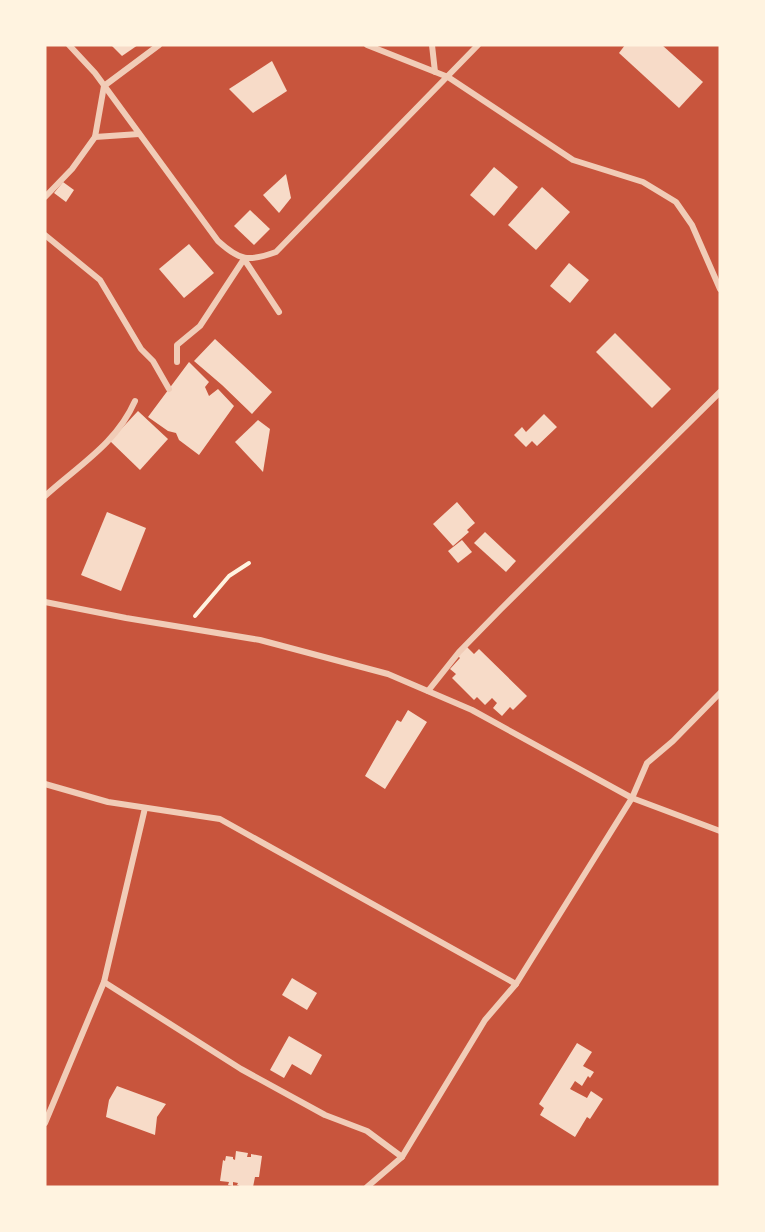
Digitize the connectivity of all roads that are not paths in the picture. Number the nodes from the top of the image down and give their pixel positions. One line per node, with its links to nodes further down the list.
1 (69, 45): 8 (street)
2 (159, 45): 8 (street)
3 (367, 45): 6 (street)
4 (432, 45): 6 (street)
5 (478, 45): 7 (street)
6 (435, 72): 7 (street)
7 (448, 77): 13 (street); 14 (street)
8 (104, 86): 9 (street); 10 (street)
9 (139, 134): 10 (street); 13 (street)
10 (95, 137): 11 (street)
11 (45, 197)
12 (45, 235): 17 (street)
13 (244, 259): 15 (street); 16 (street)
14 (720, 289)
15 (279, 312)
16 (177, 362)
17 (169, 389)
18 (720, 393): 22 (street)
19 (135, 401): 20 (street)
20 (45, 496)
21 (45, 602): 22 (street)
22 (428, 691): 25 (street)
23 (720, 693): 25 (street)
24 (45, 784): 26 (street)
25 (632, 798): 27 (street); 29 (street)
26 (145, 808): 28 (street); 29 (street)
27 (720, 831)
28 (104, 982): 30 (street); 31 (street)
29 (516, 984): 31 (street)
30 (45, 1123)
31 (402, 1157): 32 (street)
32 (367, 1187)

